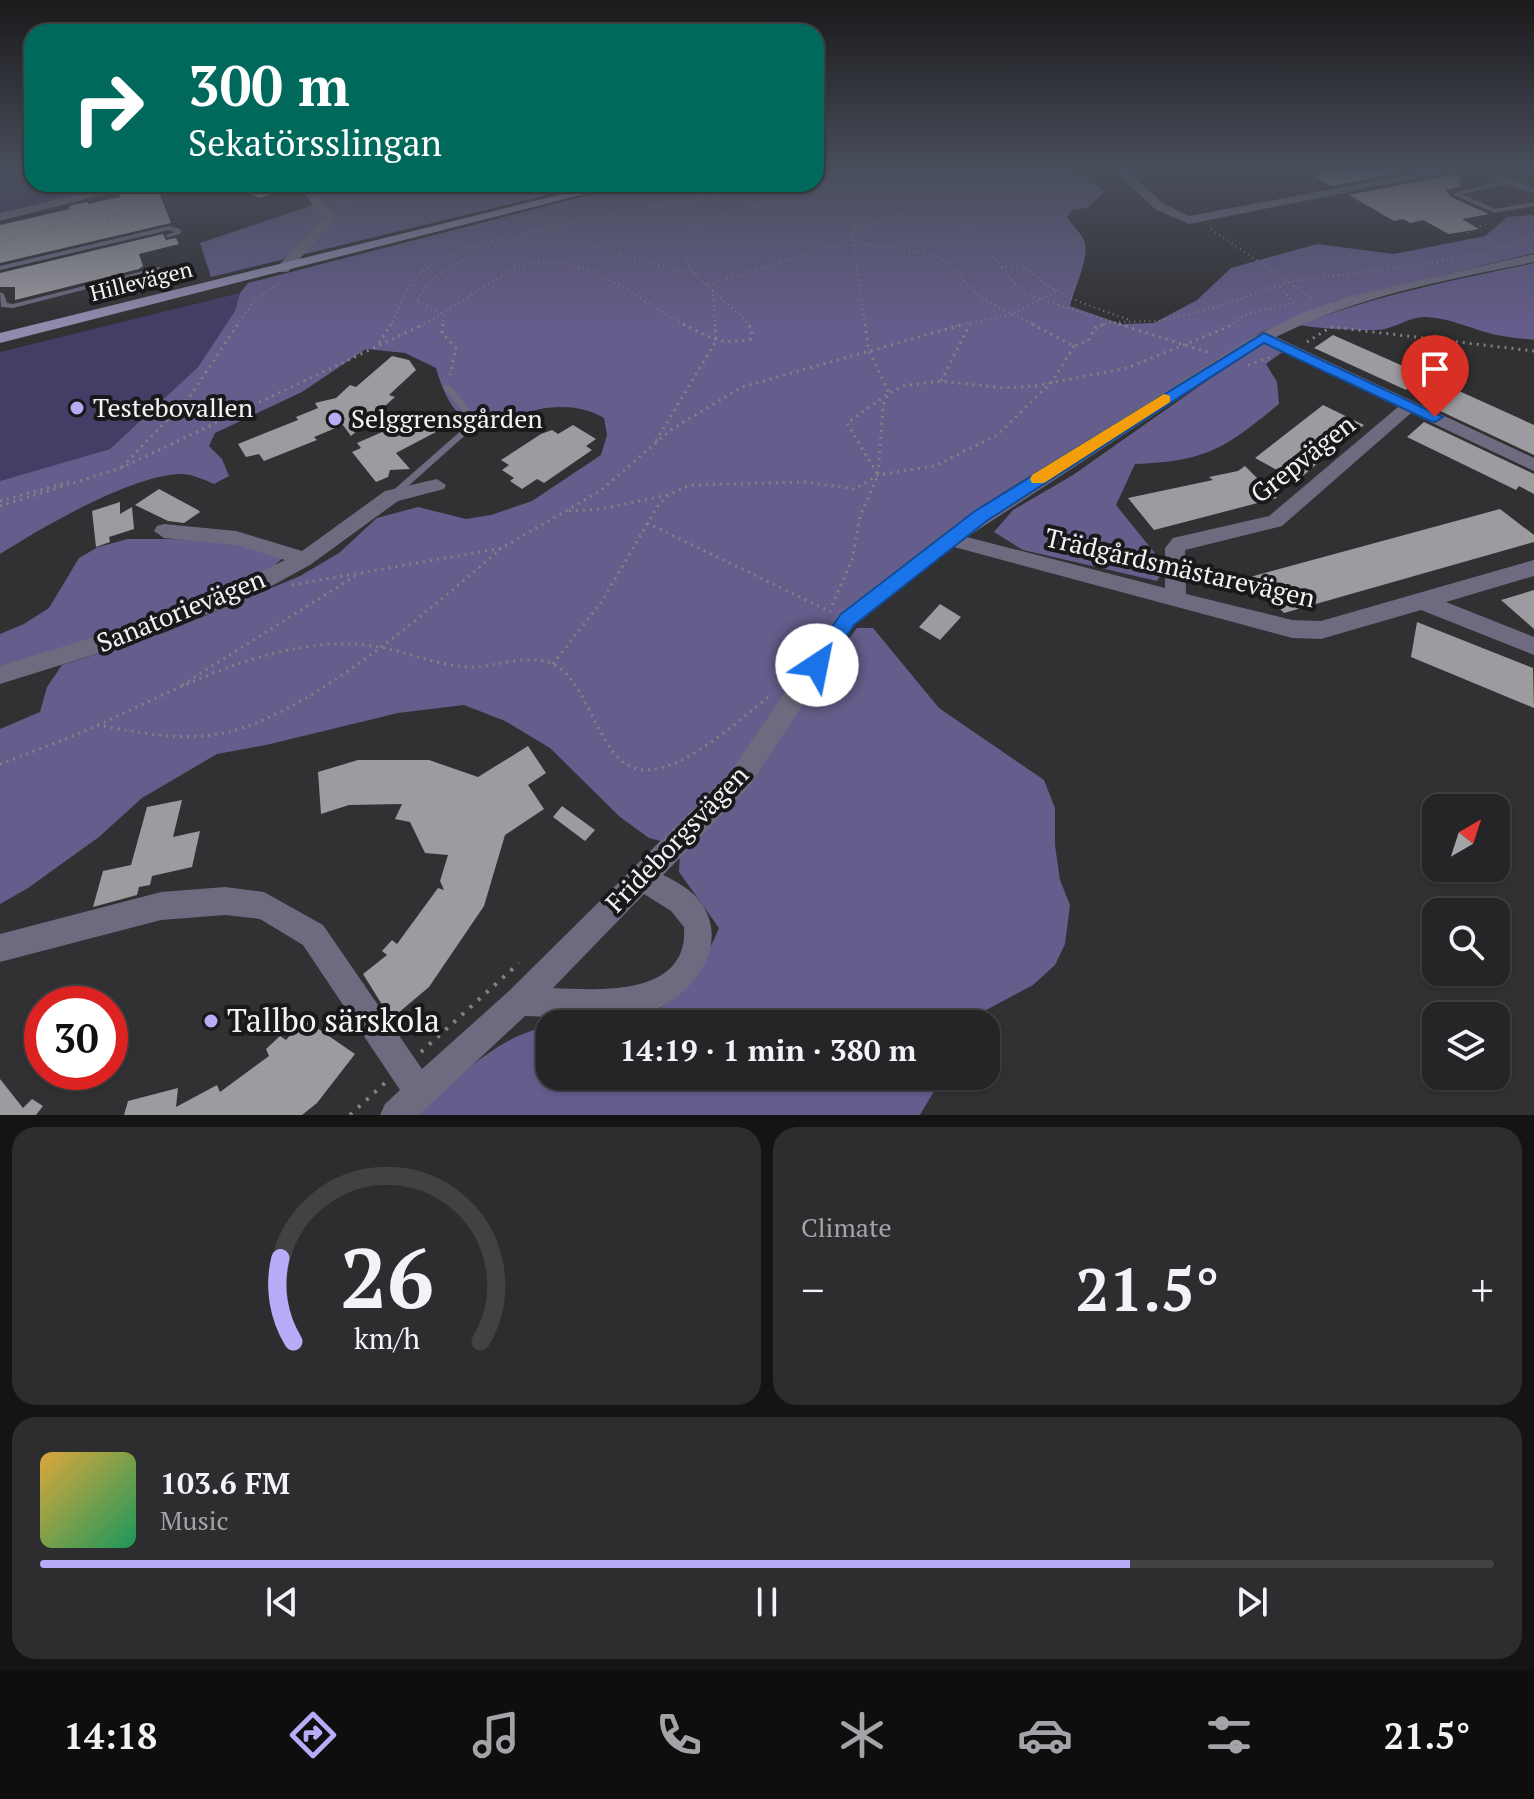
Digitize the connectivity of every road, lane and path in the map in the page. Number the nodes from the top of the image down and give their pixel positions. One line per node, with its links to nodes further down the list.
1 (85, 221): 12 (path)
2 (108, 221): 19 (path)
3 (327, 221): 26 (street)
4 (472, 221): 26 (street, Hillevägen)
5 (572, 221): 36 (path)
6 (708, 221): 27 (path)
7 (857, 221): 17 (path)
8 (881, 221): 17 (path)
9 (965, 221): 13 (path)
10 (1205, 221): 28 (path)
11 (1488, 221): 14 (path)
12 (55, 228): 18 (path); 20 (path)
13 (974, 232): 22 (path); 23 (path)
14 (1467, 233)
15 (1534, 235): 28 (path)
16 (168, 236): 19 (lane)
17 (853, 240): 29 (path); 37 (path); 48 (path)
18 (0, 241)
19 (114, 242): 20 (lane)
20 (63, 256): 24 (lane)
21 (1534, 258): 35 (street, Frideborgsvägen)
22 (1021, 266): 23 (path); 32 (path)
23 (1001, 267): 34 (path)
24 (0, 268)
25 (159, 269): 33 (lane)
26 (283, 269): 42 (street, Hillevägen); 58 (path)
27 (698, 275): 29 (path); 46 (path)
28 (1288, 282): 30 (path); 35 (path)
29 (708, 285): 31 (path)
30 (1279, 286): 38 (path); 45 (path)
31 (713, 290): 43 (path); 43 (path)
32 (1057, 291): 34 (path); 38 (path)
33 (0, 294)
34 (1041, 300): 37 (path); 40 (path)
35 (1327, 308): 41 (street, Frideborgsvägen)
36 (444, 314): 43 (path); 46 (path); 53 (path)
37 (1012, 314): 39 (path); 44 (path)
38 (1134, 321): 40 (path)
39 (971, 323): 48 (path); 51 (path)
40 (1109, 323): 44 (path); 45 (path)
41 (1264, 337): 47 (street); 50 (street, Frideborgsvägen)
42 (0, 338)
43 (716, 341): 56 (path)
44 (1074, 346): 52 (path)
45 (1178, 346): 50 (path); 52 (path)
46 (377, 347): 58 (path)
47 (1291, 349): 49 (path); 50 (path); 55 (street)
48 (869, 351): 54 (path); 56 (path)
49 (1534, 351)
50 (1228, 359): 68 (street, Frideborgsvägen)
51 (941, 381): 52 (path); 54 (path)
52 (1051, 383): 59 (path)
53 (447, 387): 62 (lane)
54 (889, 393): 59 (path); 59 (path)
55 (1411, 405): 57 (street); 74 (street, Grepvägen)
56 (653, 446): 65 (path)
57 (1534, 465)
58 (119, 469): 63 (path); 64 (path)
59 (878, 475): 61 (path); 76 (path)
60 (437, 485): 62 (street, Sanatorievägen)
61 (668, 495): 65 (path); 66 (path)
62 (392, 496): 70 (street, Sanatorievägen)
63 (0, 501)
64 (0, 506)
65 (566, 511): 69 (path)
66 (647, 523): 76 (path); 79 (path)
67 (164, 531): 70 (street)
68 (953, 538): 74 (street, Trädgårdsmästarevägen); 76 (street, Frideborgsvägen)
69 (502, 548): 72 (path); 78 (path)
70 (303, 560): 80 (street, Sanatorievägen)
71 (1534, 568): 75 (street, Trädgårdsmästarevägen)
72 (358, 574): 73 (path); 81 (path)
73 (283, 587)
74 (1176, 597): 75 (street, Trädgårdsmästarevägen)
75 (1423, 602): 77 (street)
76 (833, 618): 85 (street, Frideborgsvägen)
77 (1534, 646)
78 (380, 650): 79 (path); 81 (path); 83 (path)
79 (553, 664): 82 (path)
80 (0, 675)
81 (172, 691): 83 (path)
82 (772, 695)
83 (97, 725): 84 (path)
84 (0, 764)
85 (641, 878): 88 (street, Frideborgsvägen); 88 (street)
86 (0, 948): 89 (street)
87 (519, 963): 89 (path)
88 (519, 1001): 90 (street, Frideborgsvägen)
89 (404, 1067): 90 (street); 91 (path)
90 (420, 1093): 92 (street, Frideborgsvägen)
91 (350, 1115)
92 (396, 1115)

